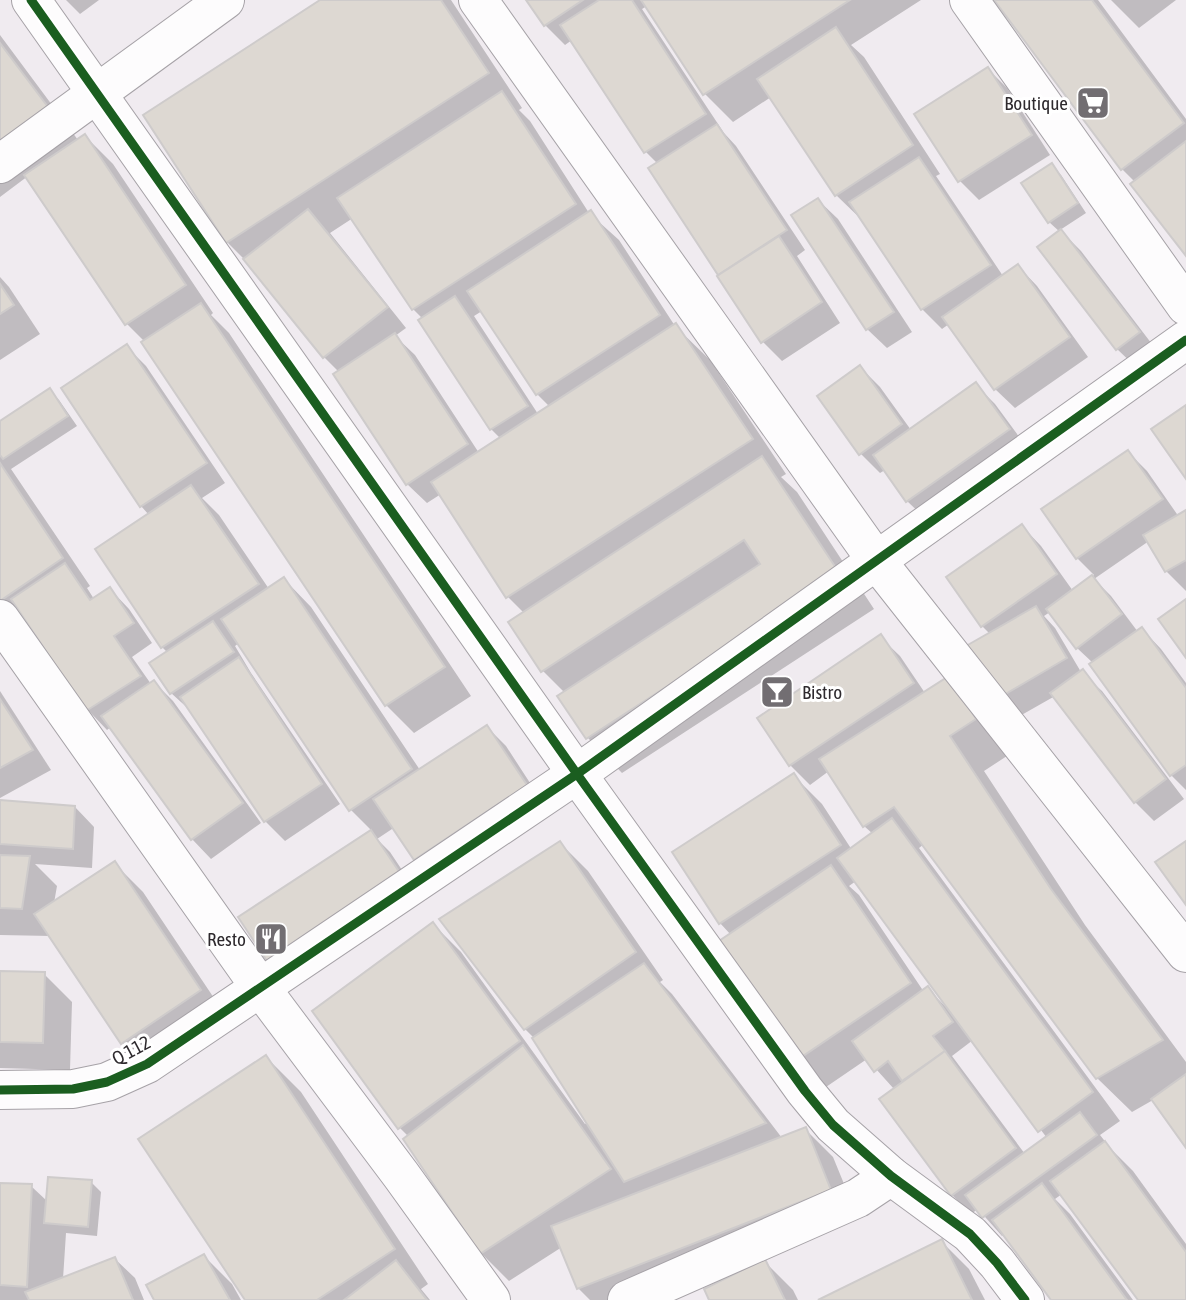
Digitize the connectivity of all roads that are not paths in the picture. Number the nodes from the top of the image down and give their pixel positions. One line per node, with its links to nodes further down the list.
1 (31, 0): 5 (street)
2 (225, 0): 5 (street)
3 (478, 0): 9 (street)
4 (969, 0): 7 (street)
5 (97, 92): 6 (street); 11 (street)
6 (0, 164)
7 (1186, 306)
8 (1186, 340): 9 (street, Q 112)
9 (876, 560): 11 (street, Q 112); 12 (street)
10 (0, 619): 13 (street)
11 (577, 774): 13 (street, Q 112); 15 (street)
12 (1186, 953)
13 (260, 987): 14 (street, Q 112); 16 (street)
14 (0, 1090)
15 (891, 1176): 17 (street); 18 (street)
16 (491, 1300)
17 (627, 1300)
18 (1026, 1300)

